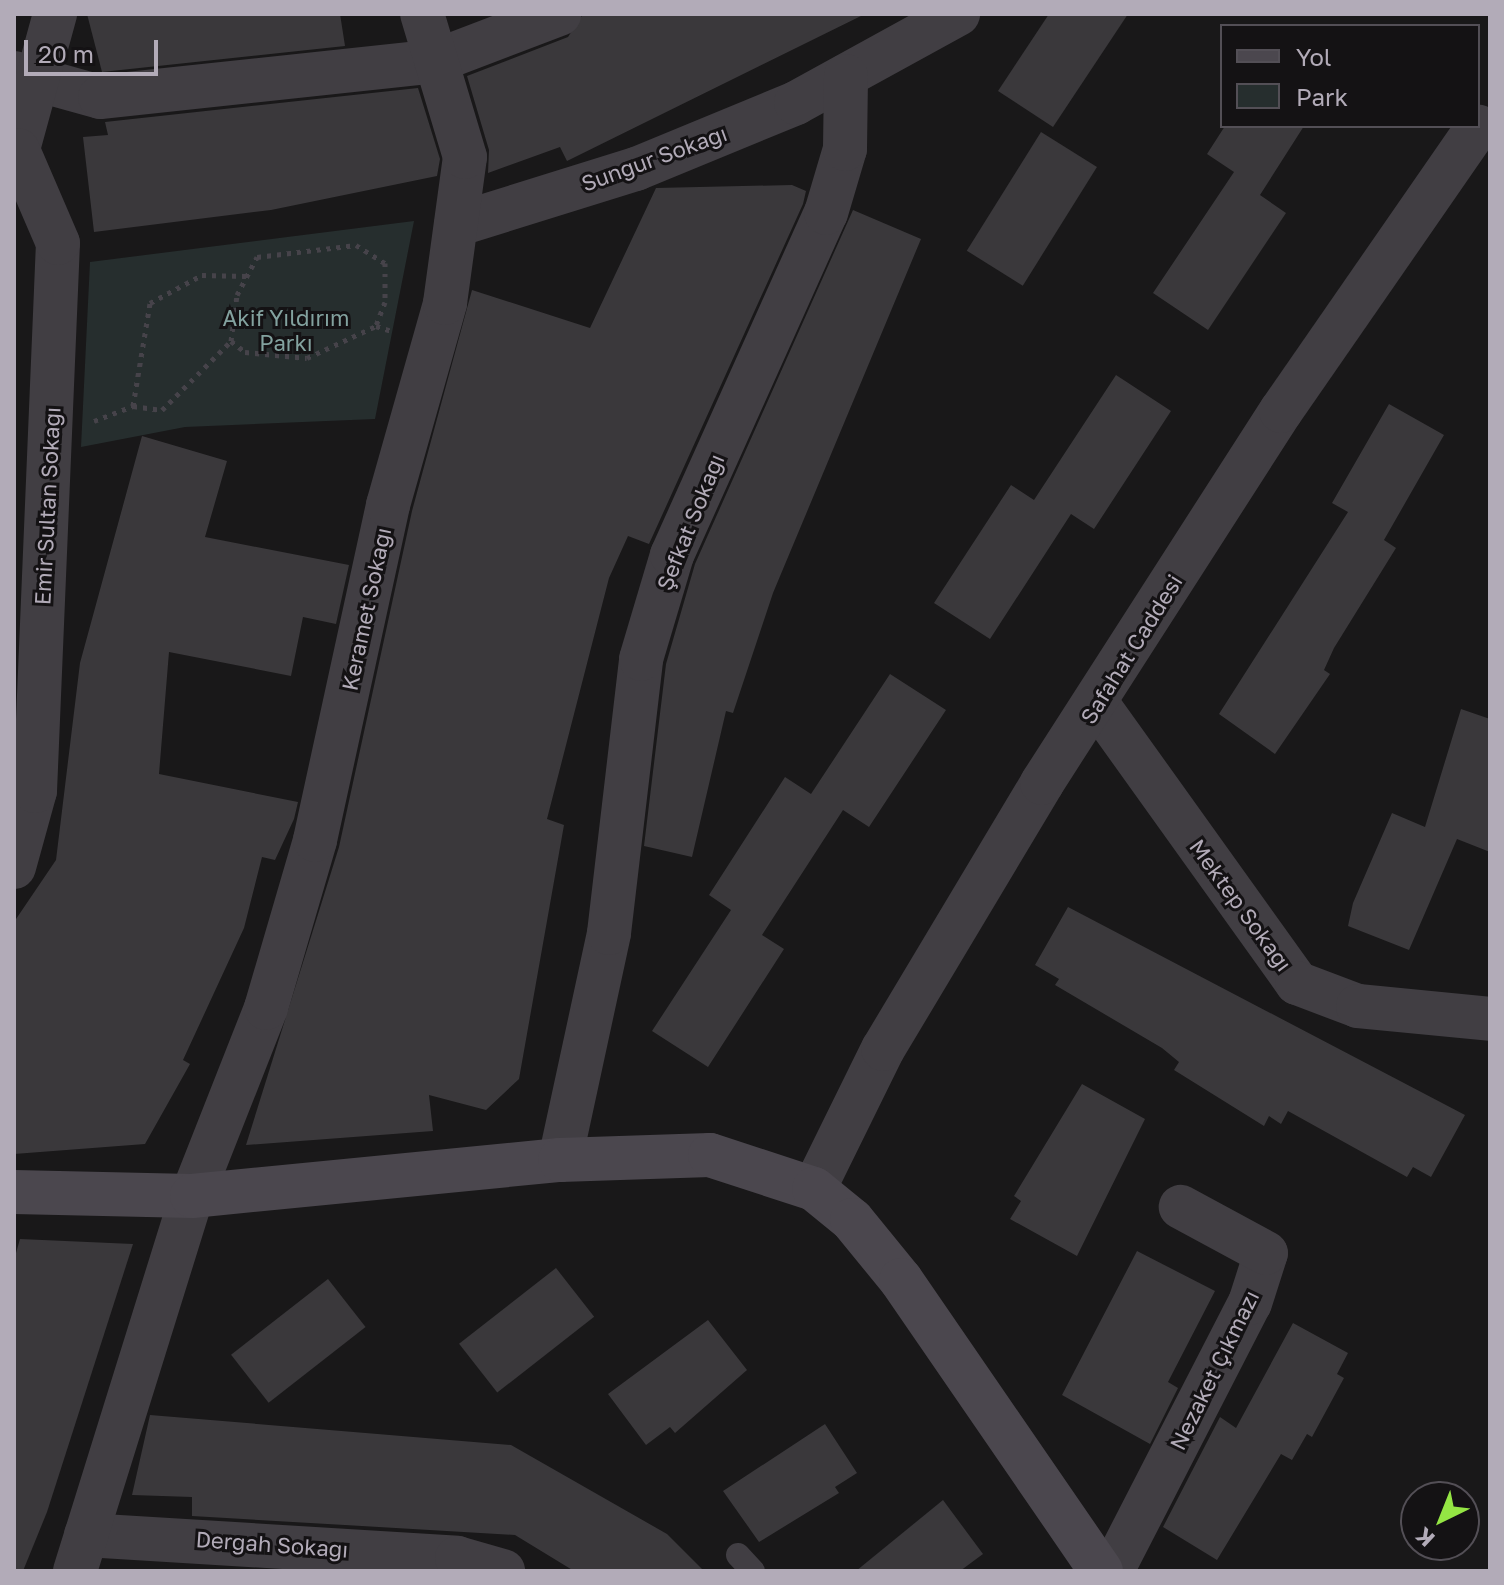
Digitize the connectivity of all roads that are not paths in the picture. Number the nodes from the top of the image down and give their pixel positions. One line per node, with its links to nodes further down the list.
1 (55, 14): 7 (street)
2 (422, 14): 5 (street, Keramet Sokağı)
3 (559, 14): 5 (street)
4 (958, 14): 6 (street)
5 (436, 61): 7 (street); 10 (street, Keramet Sokağı)
6 (846, 76): 10 (street, Sungur Sokağı); 14 (street, Şefkat Sokağı)
7 (26, 79): 9 (street)
8 (1477, 128): 11 (street, Safahat Caddesi)
9 (16, 157): 12 (street, Emir Sultan Sokağı)
10 (456, 225): 17 (street, Keramet Sokağı)
11 (1098, 705): 13 (street, Mektep Sokağı); 15 (street, Safahat Caddesi)
12 (14, 867)
13 (1490, 1019)
14 (560, 1160): 15 (main road); 17 (main road)
15 (814, 1189): 21 (main road)
16 (14, 1192): 17 (main road)
17 (192, 1196): 19 (street, Dergah Sokağı)
18 (1181, 1207): 22 (street, Nezaket Çıkmazı)
19 (80, 1553): 20 (street, Dergah Sokağı)
20 (503, 1571)
21 (1101, 1571)
22 (1112, 1571)

